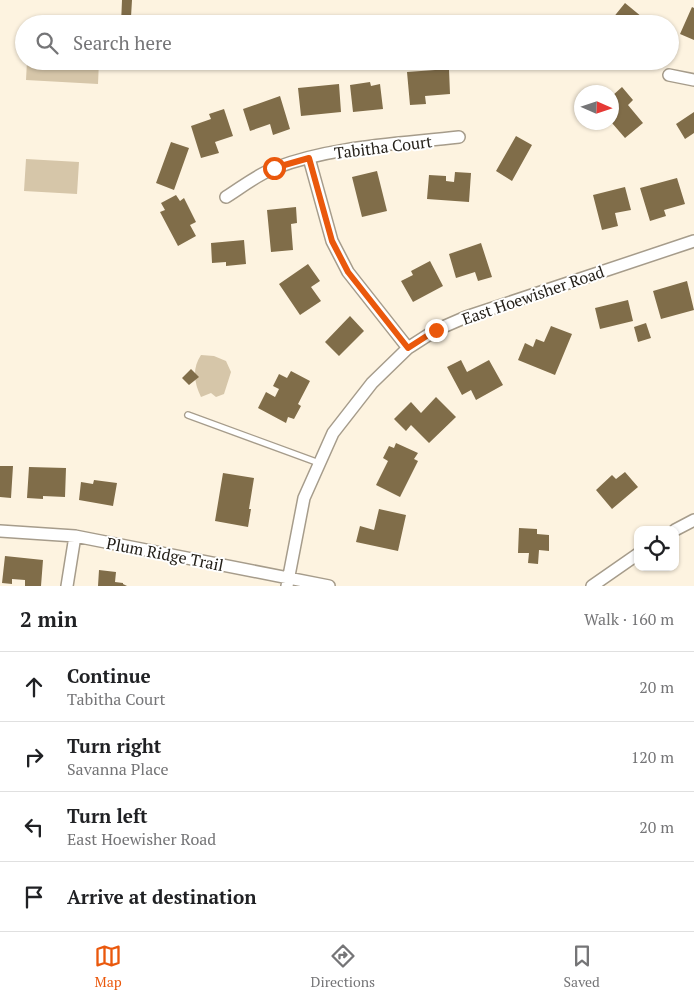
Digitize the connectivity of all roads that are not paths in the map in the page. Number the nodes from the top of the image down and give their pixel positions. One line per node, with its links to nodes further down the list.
1 (669, 74): 2 (street)
2 (694, 80)
3 (459, 137): 4 (street, Tabitha Court)
4 (309, 158): 5 (street, Tabitha Court); 7 (street)
5 (226, 197)
6 (694, 241): 7 (street, East Hoewisher Road)
7 (408, 348): 9 (street, East Hoewisher Road)
8 (188, 415): 9 (lane)
9 (319, 463): 15 (street, East Hoewisher Road)
10 (694, 520): 11 (street)
11 (679, 528)
12 (0, 531): 13 (street, Plum Ridge Trail)
13 (75, 536): 15 (street, Plum Ridge Trail); 16 (street)
14 (634, 557): 18 (street)
15 (287, 582): 17 (street, Plum Ridge Trail)
16 (67, 586)
17 (329, 586)
18 (592, 586)

